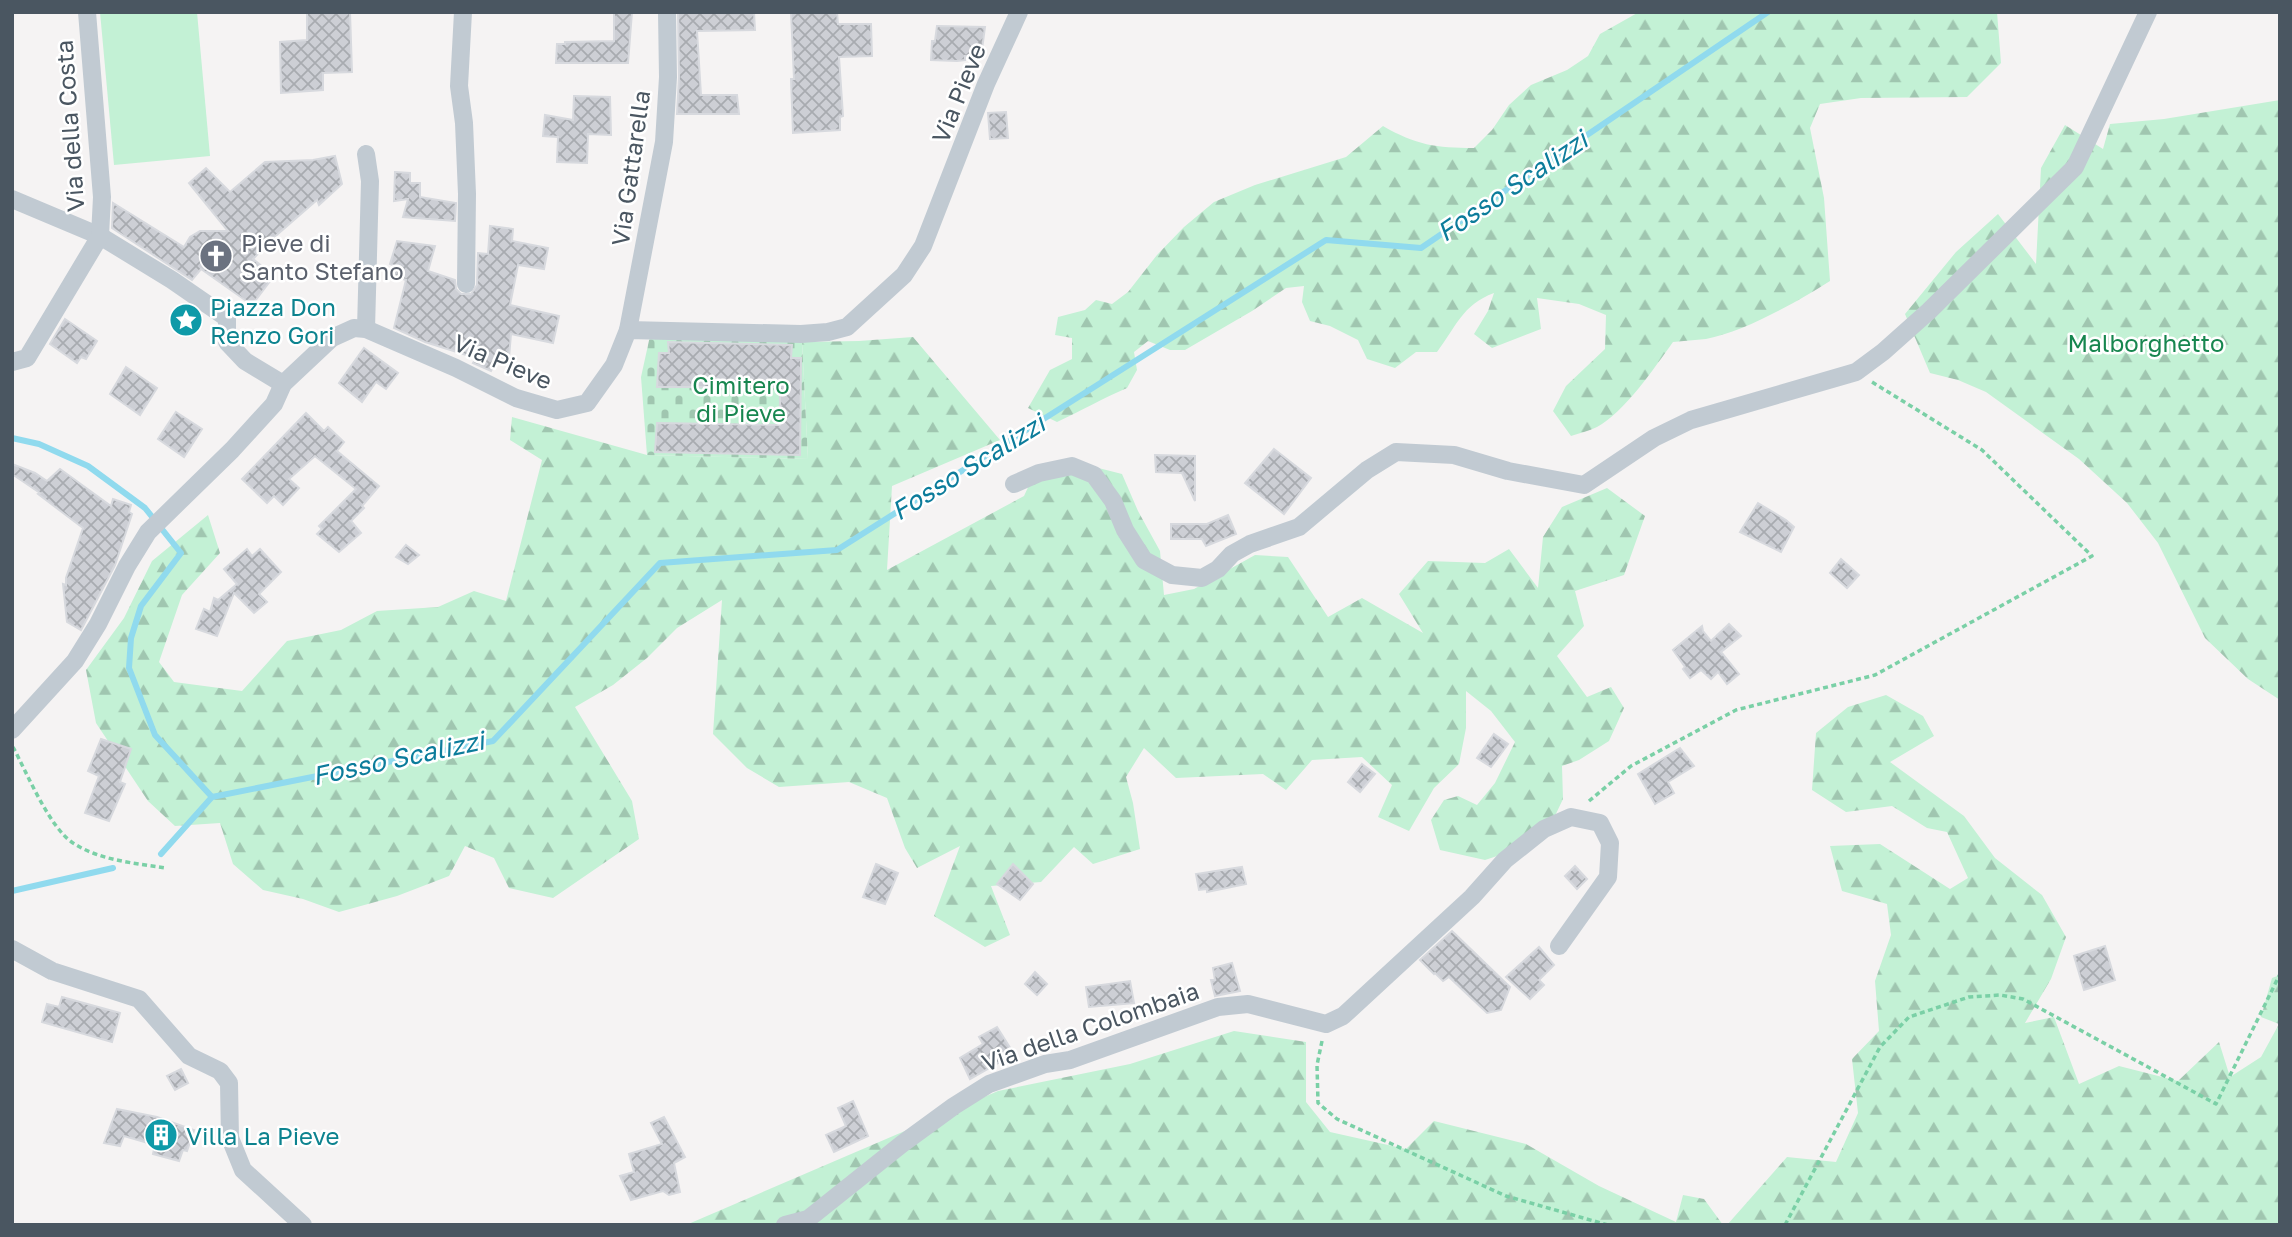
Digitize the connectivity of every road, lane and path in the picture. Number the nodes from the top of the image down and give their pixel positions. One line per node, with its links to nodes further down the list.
1 (87, 12): 8 (street, Via della Costa)
2 (463, 12): 9 (street)
3 (667, 12): 11 (street, Via Gattarella)
4 (1019, 12): 11 (street, Via Pieve)
5 (2148, 12): 13 (street)
6 (366, 154): 10 (street)
7 (12, 199): 8 (street)
8 (100, 236): 12 (street); 14 (street)
9 (466, 284)
10 (366, 329): 11 (street, Via Pieve); 14 (street)
11 (628, 330)
12 (12, 362)
13 (1856, 372): 15 (street); 18 (path)
14 (283, 384): 16 (street)
15 (1014, 484)
16 (12, 730)
17 (12, 746): 19 (path)
18 (1571, 817): 20 (street); 23 (street)
19 (166, 868)
20 (1559, 946)
21 (12, 949): 24 (street)
22 (2280, 974): 27 (path)
23 (1326, 1024): 25 (street, Via della Colombaia); 26 (path)
24 (303, 1225)
25 (785, 1225)
26 (1608, 1225)
27 (1785, 1225)

